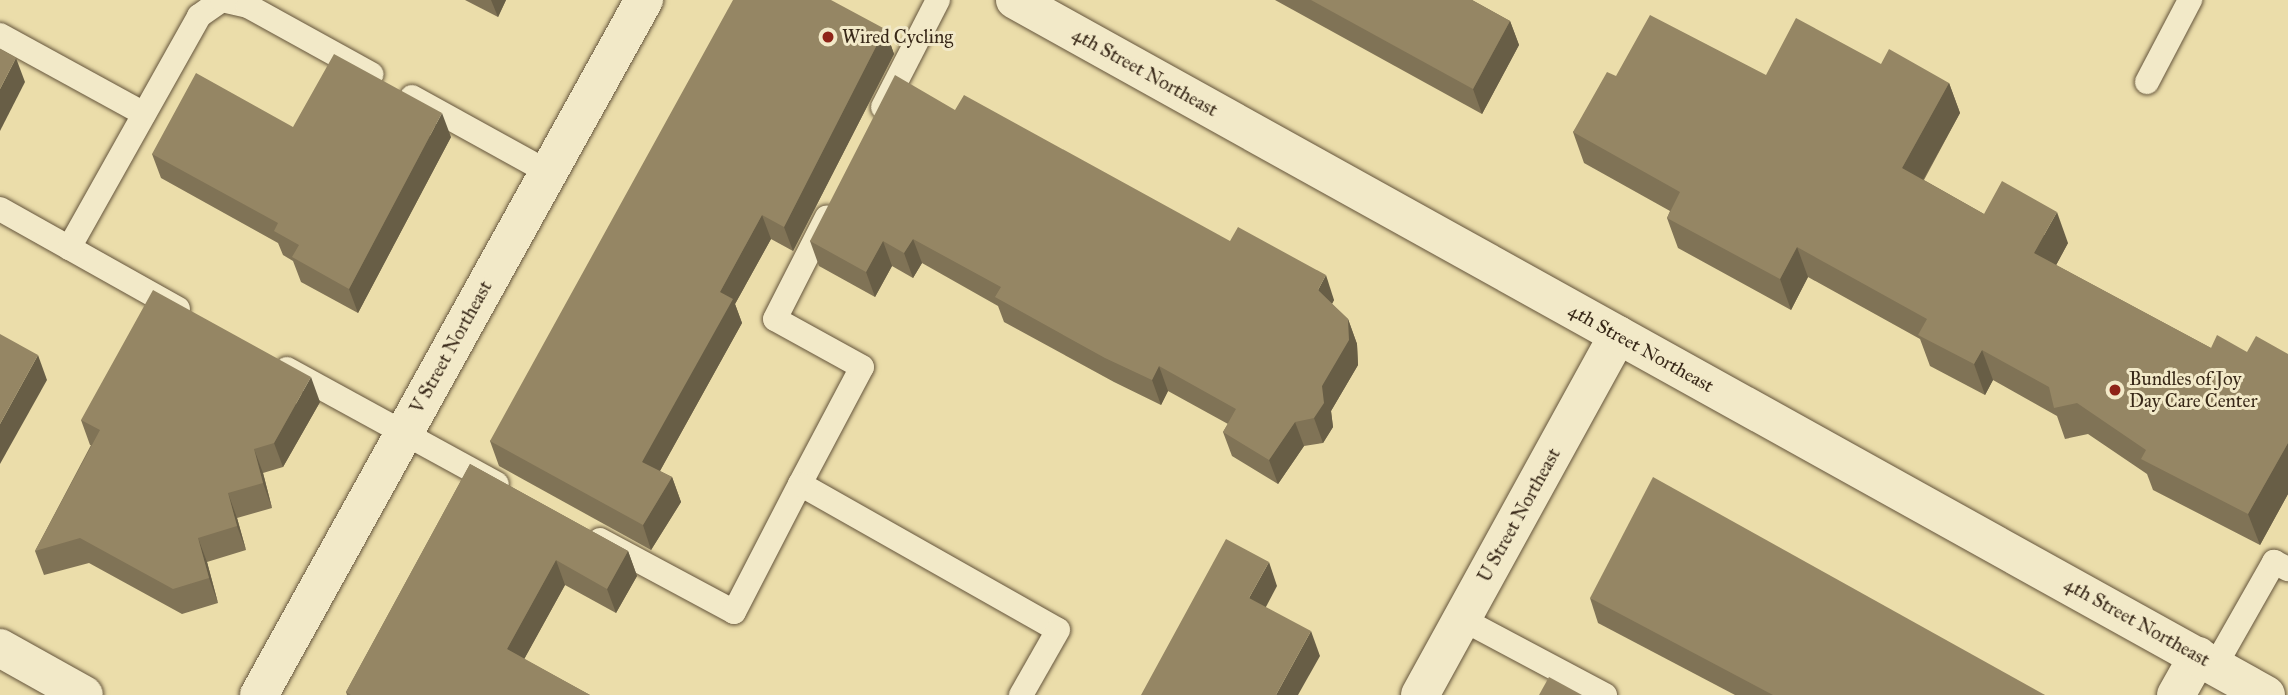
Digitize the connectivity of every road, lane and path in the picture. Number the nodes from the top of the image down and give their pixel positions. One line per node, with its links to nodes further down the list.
1 (643, 0): 9 (street, V Street Northeast)
2 (938, 0): 8 (lane)
3 (1015, 0): 14 (street, 4th Street Northeast)
4 (2190, 0): 6 (lane)
5 (0, 36): 7 (lane)
6 (2147, 82)
7 (144, 114): 9 (lane); 12 (lane)
8 (870, 132)
9 (548, 172): 16 (street, V Street Northeast)
10 (838, 195): 17 (lane)
11 (0, 209): 12 (lane)
12 (69, 248): 13 (lane)
13 (203, 322)
14 (1618, 335): 21 (street, U Street Northeast); 23 (street, 4th Street Northeast)
15 (263, 356): 16 (lane)
16 (403, 434): 18 (lane); 25 (street, V Street Northeast)
17 (800, 484): 19 (lane); 26 (lane)
18 (526, 500)
19 (575, 526)
20 (2288, 569): 23 (lane)
21 (1462, 619): 27 (street, U Street Northeast); 28 (lane)
22 (0, 648): 24 (street)
23 (2206, 661): 29 (street); 30 (street, 4th Street Northeast)
24 (84, 695)
25 (259, 695)
26 (1021, 695)
27 (1420, 695)
28 (1605, 695)
29 (2176, 695)
30 (2266, 695)

